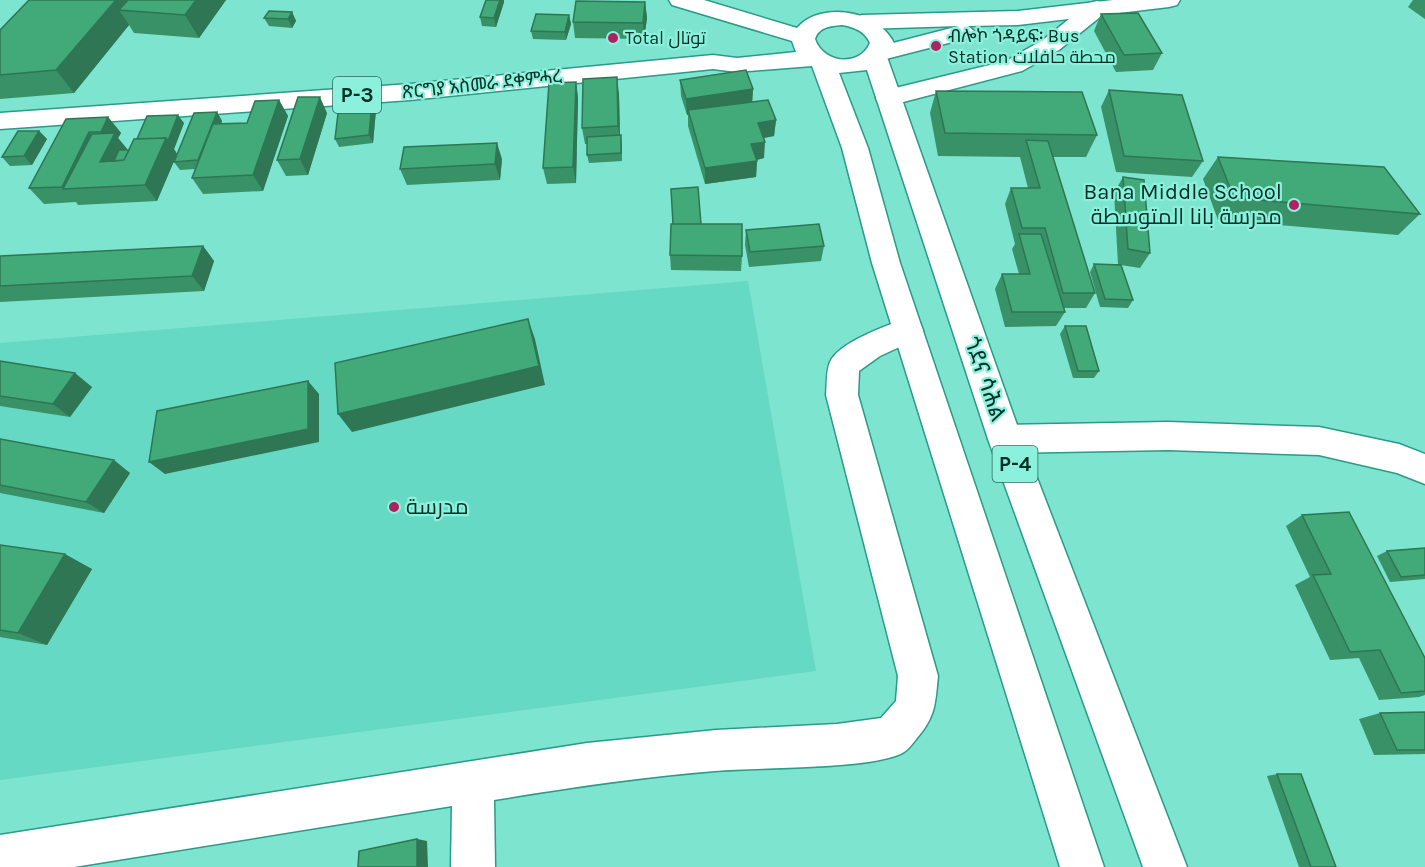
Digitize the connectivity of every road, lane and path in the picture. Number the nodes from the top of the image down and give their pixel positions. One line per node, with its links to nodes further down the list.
1 (680, 0): 3 (main road)
2 (1169, 0): 4 (main road)
3 (705, 8): 6 (main road); 8 (main road)
4 (1097, 8): 5 (main road); 10 (main road)
5 (1018, 18): 7 (main road); 9 (main road)
6 (823, 20): 7 (main road); 8 (main road)
7 (862, 22): 9 (main road)
8 (811, 49): 9 (main road); 11 (main road, ጽርግያ አስመራ ደቀምሓረ / P-3); 12 (main road)
9 (876, 56): 10 (main road, ጎደና ሳሕል / P-4)
10 (888, 98): 13 (main road, ጎደና ሳሕል / P-4)
11 (0, 121)
12 (908, 330): 15 (main road); 18 (main road)
13 (1005, 440): 14 (main road); 19 (main road, ጎደና ሳሕል / P-4)
14 (1425, 469)
15 (473, 784): 16 (main road); 17 (main road)
16 (0, 857)
17 (473, 867)
18 (1082, 867)
19 (1165, 867)

